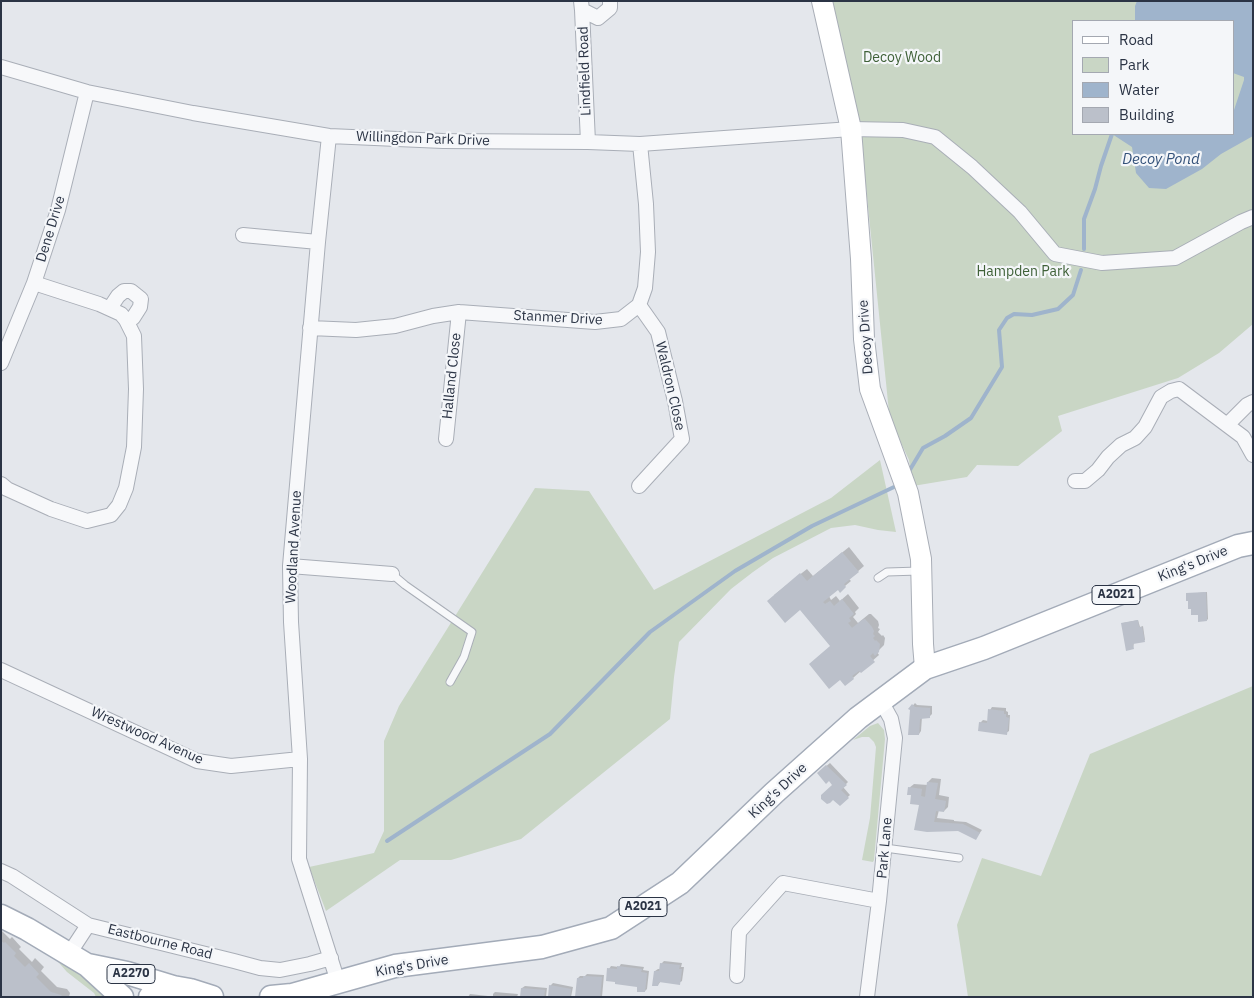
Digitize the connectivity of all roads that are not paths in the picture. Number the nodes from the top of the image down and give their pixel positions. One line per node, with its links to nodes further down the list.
1 (610, 1): 3 (street)
2 (822, 1): 6 (street, Decoy Drive)
3 (581, 6): 8 (street, Lindfield Road)
4 (1, 67): 5 (street, Willingdon Park Drive)
5 (87, 92): 7 (street, Willingdon Park Drive); 13 (street, Dene Drive)
6 (851, 129): 9 (street, Willingdon Park Drive); 10 (street, Willingdon Park Drive); 29 (street, Decoy Drive)
7 (329, 136): 8 (street, Willingdon Park Drive); 12 (street, Woodland Avenue)
8 (588, 142): 9 (street, Willingdon Park Drive)
9 (640, 144): 14 (street)
10 (1253, 217)
11 (243, 234): 12 (street)
12 (318, 242): 18 (street, Woodland Avenue)
13 (34, 283): 15 (street); 19 (street, Dene Drive)
14 (639, 305): 16 (street, Stanmer Drive); 26 (street, Waldron Close)
15 (110, 308): 17 (street); 17 (street)
16 (459, 312): 18 (street, Stanmer Drive); 22 (street, Halland Close)
17 (126, 320): 25 (street)
18 (310, 328): 28 (street, Woodland Avenue)
19 (1, 363)
20 (1253, 402): 21 (street)
21 (1227, 425): 23 (street); 24 (street)
22 (446, 439)
23 (1253, 455)
24 (1075, 481)
25 (1, 484)
26 (639, 486)
27 (1253, 543): 32 (main road, King's Drive / A2021)
28 (290, 566): 30 (street); 36 (street, Woodland Avenue)
29 (922, 570): 31 (lane); 32 (street, Decoy Drive)
30 (392, 574): 34 (lane)
31 (878, 578)
32 (925, 668): 35 (main road, King's Drive / A2021)
33 (1, 670): 36 (street, Wrestwood Avenue)
34 (450, 682)
35 (881, 701): 37 (street, Park Lane); 46 (main road, King's Drive / A2021)
36 (300, 759): 43 (street, Woodland Avenue)
37 (885, 848): 38 (lane); 40 (street, Park Lane)
38 (959, 858)
39 (1, 871): 42 (street, Eastbourne Road)
40 (880, 901): 45 (street); 52 (street, Park Lane)
41 (1, 916): 44 (main road, A2270)
42 (88, 925): 43 (street, Eastbourne Road); 44 (street)
43 (331, 958): 46 (street, Woodland Avenue)
44 (78, 960): 47 (main road, A2270); 49 (main road, A2270)
45 (737, 976)
46 (338, 982): 48 (main road, King's Drive / A2021)
47 (173, 987): 50 (main road); 51 (main road)
48 (284, 996)
49 (122, 997)
50 (150, 997)
51 (212, 997)
52 (867, 997)

